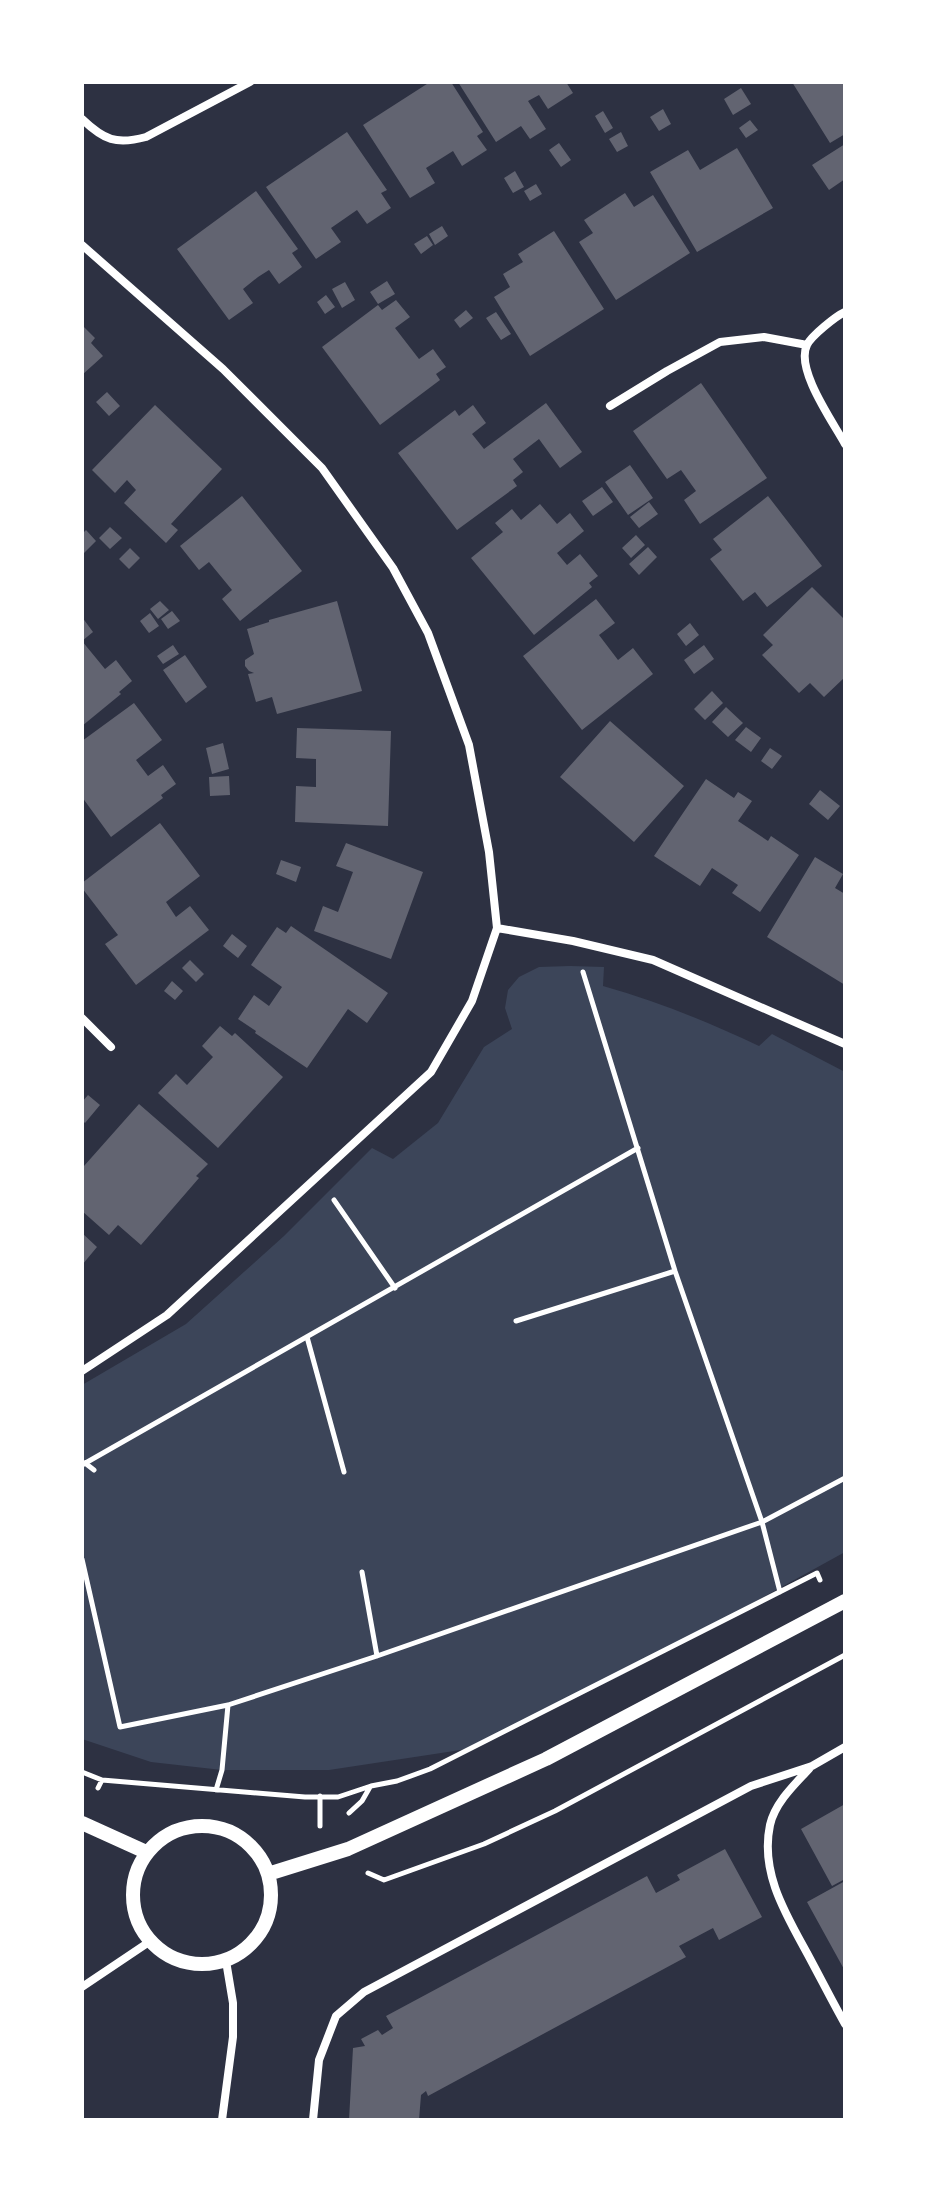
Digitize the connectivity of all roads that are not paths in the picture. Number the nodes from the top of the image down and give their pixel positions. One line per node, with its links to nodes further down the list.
1 (250, 82): 2 (street)
2 (82, 119)
3 (82, 245): 8 (street)
4 (845, 312): 5 (street)
5 (807, 345): 6 (street); 7 (street)
6 (610, 406)
7 (845, 444)
8 (497, 928): 10 (street); 12 (street)
9 (82, 1018): 11 (street)
10 (845, 1044)
11 (111, 1047)
12 (82, 1371)
13 (845, 1601): 18 (street)
14 (845, 1747): 15 (street)
15 (812, 1766): 22 (street); 24 (street)
16 (82, 1823): 17 (street)
17 (146, 1852): 18 (street); 19 (street)
18 (268, 1874): 20 (street)
19 (149, 1942): 20 (street); 21 (street)
20 (226, 1961): 23 (street)
21 (82, 1987)
22 (845, 2024)
23 (222, 2120)
24 (313, 2120)

